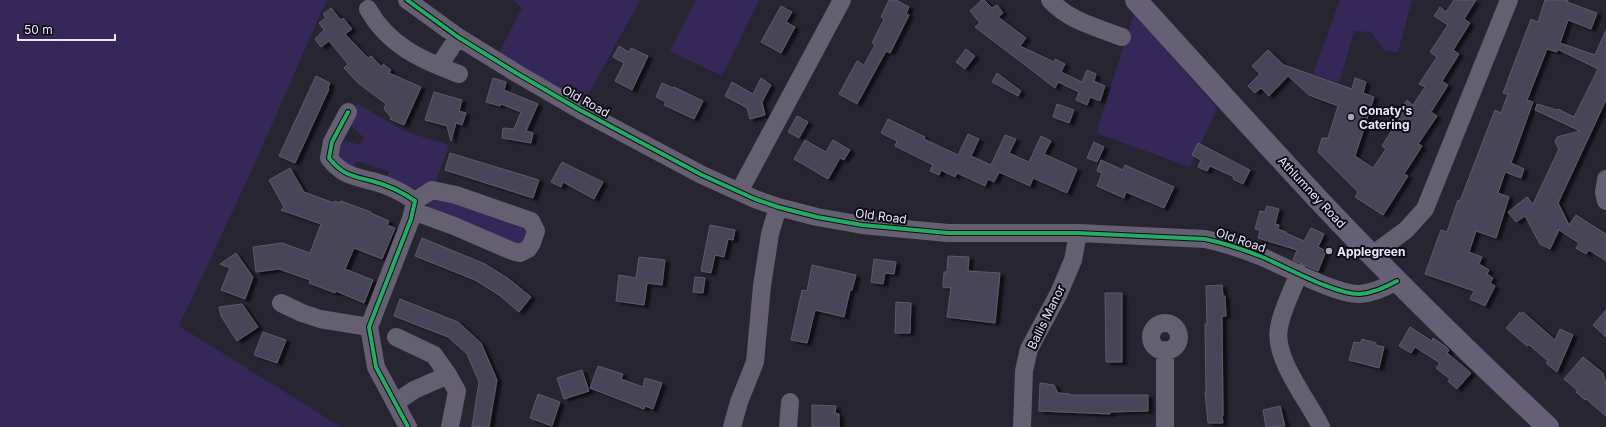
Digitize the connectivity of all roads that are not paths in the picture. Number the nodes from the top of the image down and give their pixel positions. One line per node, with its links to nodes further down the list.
1 (407, 0): 7 (street, Old Road)
2 (842, 0): 13 (street)
3 (1136, 0): 18 (main road, Athlumney Road)
4 (1509, 0): 18 (street)
5 (1058, 3): 8 (street)
6 (368, 8): 9 (street)
7 (458, 37): 9 (street); 13 (street, Old Road)
8 (1122, 37)
9 (439, 66): 10 (street)
10 (459, 74)
11 (348, 112): 15 (street)
12 (1606, 179): 14 (street)
13 (738, 192): 16 (street, Old Road)
14 (1606, 200)
15 (414, 206): 15 (street); 22 (street)
16 (778, 207): 17 (street, Old Road); 30 (street)
17 (1078, 234): 19 (street, Old Road); 32 (street, Ballis Manor)
18 (1372, 255): 20 (main road, Athlumney Road)
19 (1299, 274): 20 (street, Old Road); 34 (street)
20 (1397, 281): 35 (main road, Athlumney Road)
21 (281, 303): 22 (street)
22 (369, 327): 27 (street)
23 (396, 336): 25 (street)
24 (1165, 350): 33 (street)
25 (448, 374): 27 (street); 29 (street)
26 (790, 402): 31 (street)
27 (395, 403): 28 (street)
28 (408, 427)
29 (450, 427)
30 (732, 427)
31 (788, 427)
32 (1022, 427)
33 (1165, 427)
34 (1321, 427)
35 (1548, 427)

